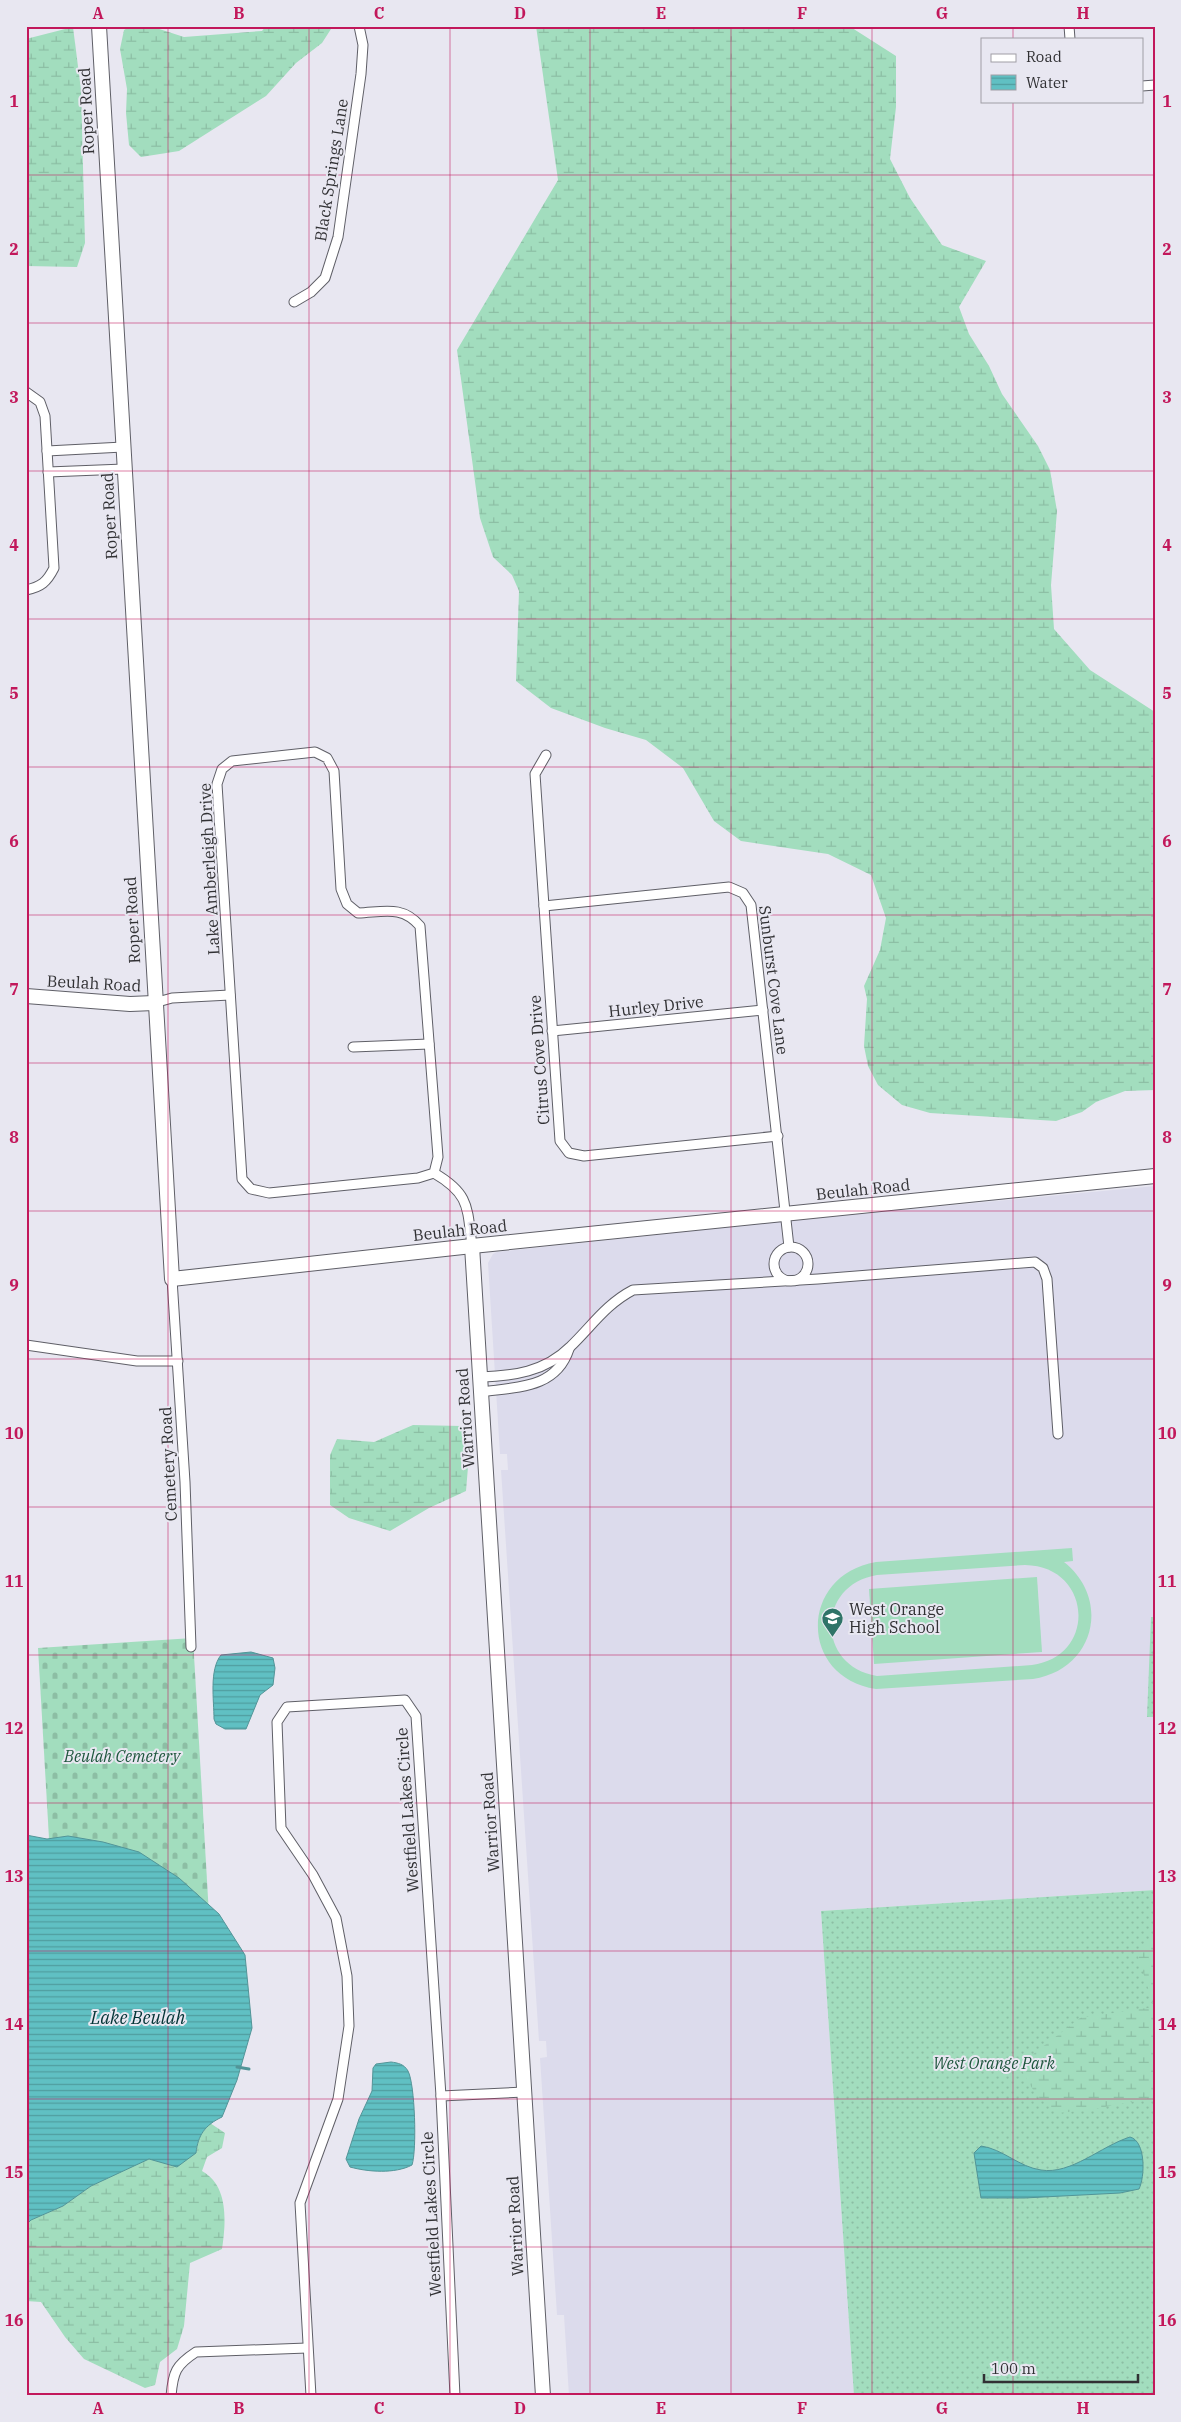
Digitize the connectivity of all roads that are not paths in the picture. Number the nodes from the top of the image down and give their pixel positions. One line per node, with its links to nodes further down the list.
1 (99, 26): 5 (street, Roper Road)
2 (359, 26): 3 (street, Black Springs Lane)
3 (294, 302)
4 (26, 392): 6 (street)
5 (123, 448): 6 (street); 7 (street, Roper Road)
6 (47, 451): 8 (street)
7 (124, 469): 8 (street); 14 (street, Roper Road)
8 (48, 472): 9 (street)
9 (26, 590)
10 (546, 756): 11 (street, Citrus Cove Drive)
11 (544, 906): 15 (street, Sunburst Cove Lane); 16 (street, Citrus Cove Drive)
12 (230, 995): 14 (street); 17 (street, Lake Amberleigh Drive); 20 (street, Lake Amberleigh Drive)
13 (26, 996): 14 (street, Beulah Road)
14 (154, 1003): 25 (street, Beulah Road)
15 (763, 1010): 16 (street, Hurley Drive); 19 (street, Sunburst Cove Lane)
16 (552, 1031): 19 (street, Citrus Cove Drive)
17 (429, 1044): 18 (street); 20 (street, Lake Amberleigh Drive)
18 (353, 1047)
19 (778, 1136): 22 (street, Sunburst Cove Lane)
20 (434, 1173): 23 (street)
21 (1155, 1176): 22 (street, Beulah Road)
22 (787, 1214): 23 (street, Beulah Road); 24 (street, Sunburst Cove Lane)
23 (472, 1246): 25 (street, Beulah Road); 30 (street, Warrior Road)
24 (789, 1247): 26 (street); 26 (street)
25 (172, 1279): 29 (street, Cemetery Road)
26 (792, 1280): 28 (street); 32 (street)
27 (26, 1345): 29 (street)
28 (569, 1349): 30 (street); 31 (street)
29 (178, 1361): 33 (street, Cemetery Road)
30 (480, 1377): 31 (street, Warrior Road)
31 (481, 1392): 34 (street, Warrior Road)
32 (1058, 1434)
33 (191, 1647)
34 (524, 2092): 35 (street); 40 (street, Warrior Road)
35 (441, 2096): 36 (street, Westfield Lakes Circle); 39 (street, Westfield Lakes Circle)
36 (307, 2348): 37 (street); 38 (street, Westfield Lakes Circle)
37 (171, 2396)
38 (311, 2396)
39 (455, 2396)
40 (543, 2396)

